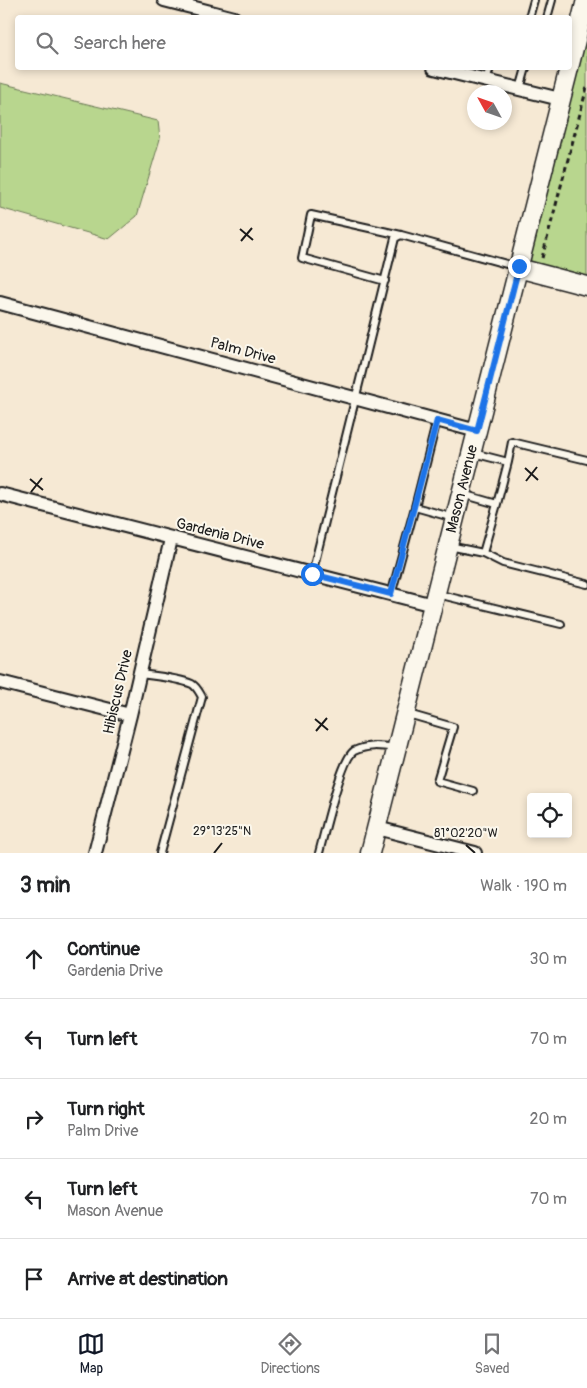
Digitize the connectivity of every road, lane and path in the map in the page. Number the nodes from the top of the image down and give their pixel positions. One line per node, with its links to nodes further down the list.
1 (164, 0): 5 (street)
2 (534, 0): 6 (lane)
3 (552, 0): 7 (lane)
4 (584, 0): 8 (main road, Mason Avenue)
5 (222, 15)
6 (530, 15)
7 (548, 15)
8 (572, 50)
9 (442, 70): 13 (street)
10 (489, 70): 13 (lane)
11 (525, 70): 15 (lane)
12 (567, 70): 16 (main road, Mason Avenue)
13 (486, 81): 15 (street)
14 (587, 87): 19 (path)
15 (520, 89): 16 (street)
16 (560, 99): 18 (main road, Mason Avenue)
17 (401, 235): 18 (lane); 20 (lane); 20 (lane)
18 (518, 268): 19 (main road); 25 (main road, Mason Avenue)
19 (538, 273): 21 (main road)
20 (384, 281): 23 (lane)
21 (587, 286)
22 (0, 303): 23 (street, Palm Drive)
23 (354, 398): 24 (street, Palm Drive); 37 (lane)
24 (437, 420): 25 (street, Palm Drive); 32 (lane)
25 (477, 431): 26 (main road, Mason Avenue)
26 (471, 453): 28 (lane); 29 (main road, Mason Avenue)
27 (587, 460): 28 (lane)
28 (508, 462): 31 (lane)
29 (461, 493): 31 (lane); 33 (main road, Mason Avenue)
30 (0, 494): 34 (street, Gardenia Drive)
31 (497, 504): 36 (lane)
32 (415, 507): 33 (lane); 39 (lane)
33 (456, 518): 35 (main road, Mason Avenue)
34 (171, 539): 37 (street, Gardenia Drive); 42 (street, Hibiscus Drive)
35 (448, 546): 36 (lane); 40 (main road, Mason Avenue)
36 (483, 553): 38 (lane)
37 (312, 574): 39 (street, Gardenia Drive)
38 (587, 584)
39 (391, 594): 40 (street, Gardenia Drive)
40 (434, 600): 41 (lane); 44 (main road, Mason Avenue)
41 (561, 624)
42 (140, 674): 45 (street, Hibiscus Drive); 50 (lane)
43 (0, 682): 45 (street)
44 (406, 713): 46 (main road, Mason Avenue); 47 (lane)
45 (130, 716): 49 (street, Hibiscus Drive)
46 (397, 748): 48 (main road, Mason Avenue); 51 (lane)
47 (473, 791)
48 (377, 828): 52 (main road, Mason Avenue); 53 (street)
49 (95, 853)
50 (160, 853)
51 (319, 853)
52 (370, 853)
53 (475, 853)

